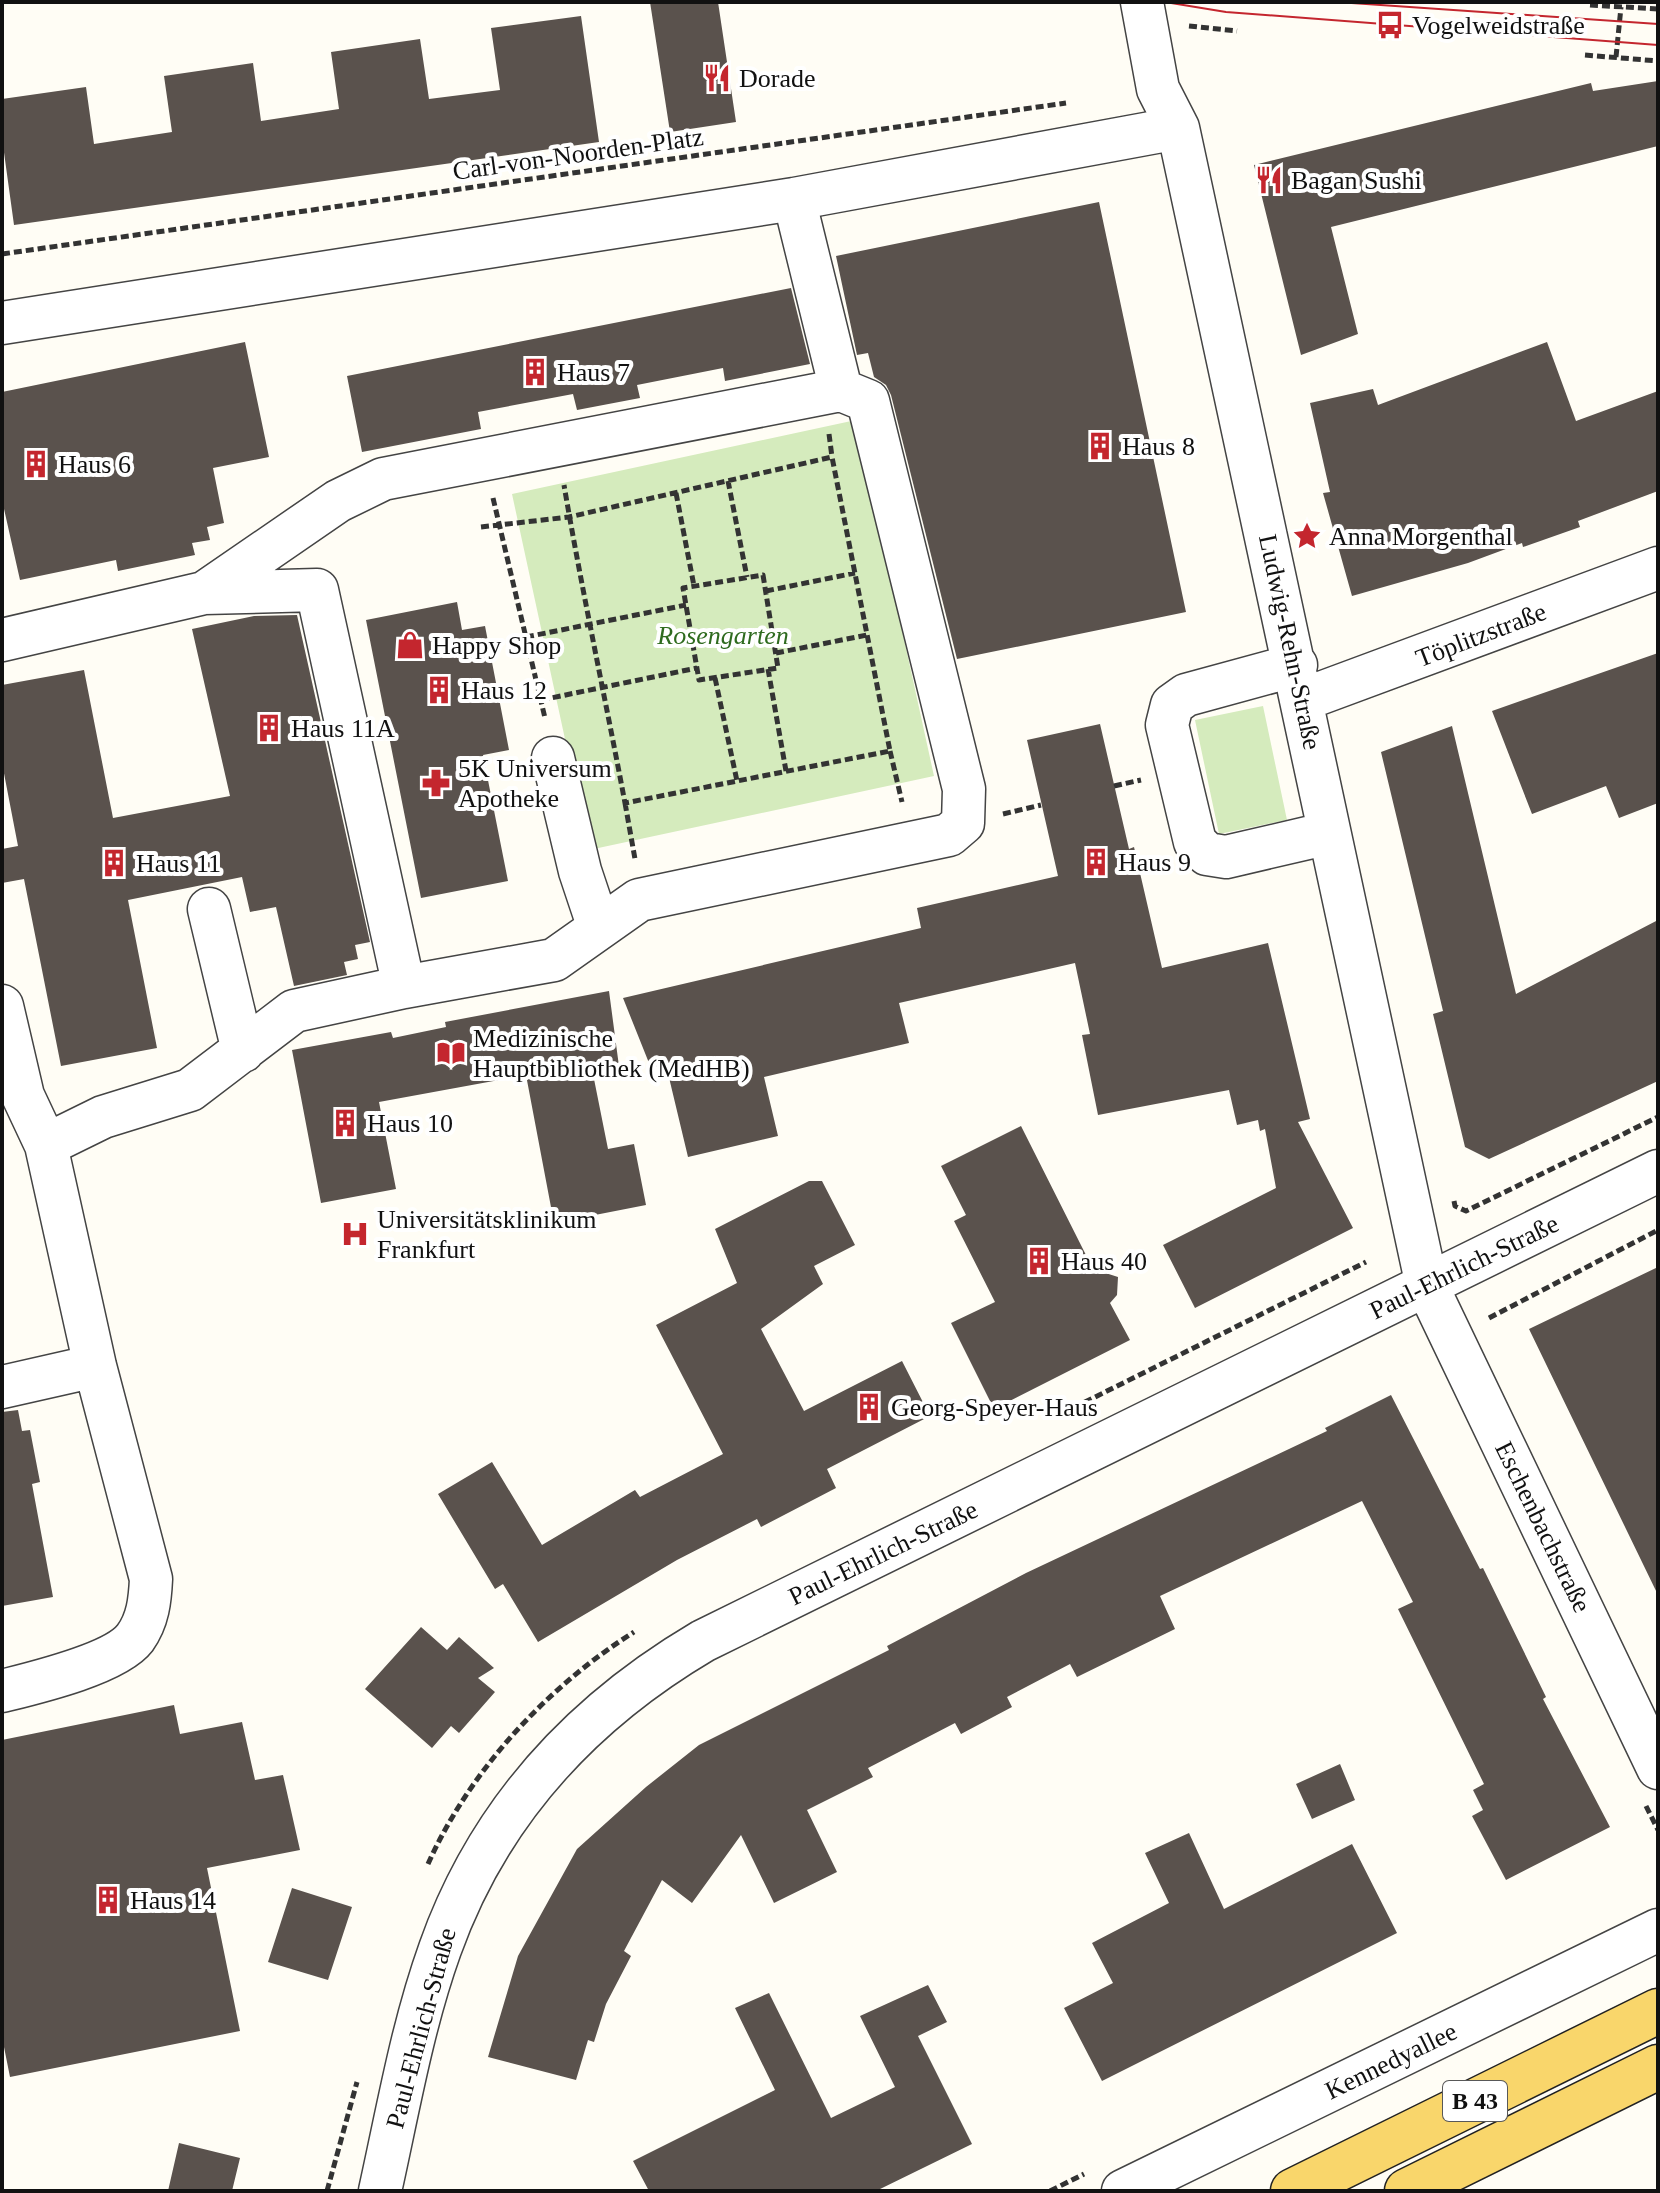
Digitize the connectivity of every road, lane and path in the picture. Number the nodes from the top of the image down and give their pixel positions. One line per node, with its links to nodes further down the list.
1 (1142, 2): 11 (street, Ludwig-Rehn-Straße)
2 (1590, 5): 3 (path)
3 (1621, 7): 4 (path); 8 (path)
4 (1658, 9)
5 (1183, 15): 6 (path)
6 (1237, 31)
7 (1585, 55): 8 (path)
8 (1616, 57): 9 (path)
9 (1658, 61)
10 (1081, 101): 13 (path, Carl-von-Noorden-Platz)
11 (1178, 128): 12 (street); 39 (street, Ludwig-Rehn-Straße)
12 (794, 199): 14 (street); 15 (street)
13 (2, 254)
14 (2, 323)
15 (841, 390): 18 (street); 51 (street)
16 (829, 436): 17 (path)
17 (832, 457): 19 (path); 25 (path)
18 (484, 459): 23 (path); 29 (street)
19 (728, 481): 20 (path); 26 (path)
20 (676, 493): 21 (path); 27 (path)
21 (569, 517): 23 (path); 31 (path)
22 (481, 527): 23 (path)
23 (500, 527): 33 (path)
24 (1658, 568): 39 (street, Töplitzstraße)
25 (855, 573): 28 (path); 32 (path)
26 (747, 577): 27 (path); 28 (path)
27 (694, 586): 30 (path)
28 (766, 591): 35 (path)
29 (204, 593): 34 (street); 52 (street)
30 (686, 605): 31 (path); 36 (path)
31 (590, 625): 33 (path); 40 (path)
32 (867, 635): 35 (path); 42 (path)
33 (526, 637): 41 (path)
34 (2, 640)
35 (776, 653): 37 (path)
36 (697, 668): 38 (path); 40 (path)
37 (768, 669): 38 (path); 44 (path)
38 (715, 678): 45 (path)
39 (1299, 683): 48 (street, Ludwig-Rehn-Straße); 48 (street, Töplitzstraße)
40 (603, 688): 41 (path); 47 (path)
41 (541, 700): 43 (path)
42 (890, 751): 44 (path); 46 (path)
43 (553, 758): 51 (street)
44 (787, 771): 45 (path)
45 (737, 781): 47 (path)
46 (902, 802)
47 (625, 803): 49 (path)
48 (1329, 833): 60 (street, Ludwig-Rehn-Straße)
49 (635, 859)
50 (209, 909): 54 (street)
51 (598, 925): 52 (street)
52 (404, 987): 54 (street)
53 (2, 1006): 56 (street)
54 (243, 1051): 56 (street)
55 (1658, 1117): 58 (path)
56 (46, 1145): 62 (street)
57 (1658, 1171): 60 (street, Paul-Ehrlich-Straße)
58 (1452, 1191)
59 (1658, 1230): 61 (path)
60 (1427, 1286): 65 (street, Eschenbachstraße); 69 (street, Paul-Ehrlich-Straße)
61 (1485, 1320)
62 (95, 1366): 63 (street); 64 (street)
63 (2, 1387)
64 (2, 1691)
65 (1658, 1768)
66 (1658, 1930): 70 (street, Kennedyallee)
67 (1658, 2011): 71 (main road, B 43)
68 (1658, 2067): 72 (main road, B 43)
69 (380, 2191)
70 (1123, 2191)
71 (1293, 2191)
72 (1407, 2191)

